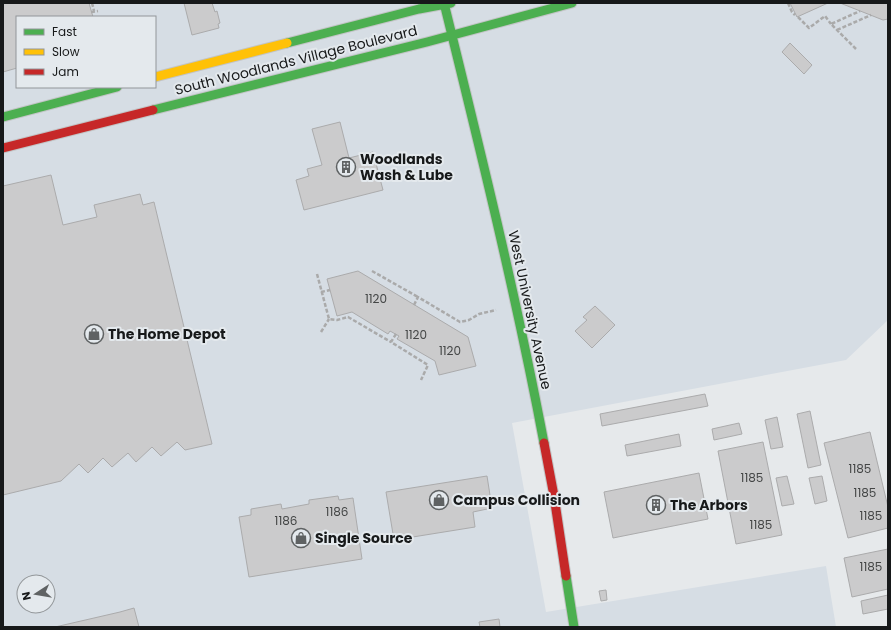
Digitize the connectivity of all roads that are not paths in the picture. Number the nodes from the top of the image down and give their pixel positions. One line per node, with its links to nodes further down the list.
1 (446, 3): 3 (street, West University Avenue); 4 (street, South Woodlands Village Boulevard)
2 (572, 3): 3 (street, South Woodlands Village Boulevard)
3 (452, 35): 7 (street, South Woodlands Village Boulevard); 8 (street, West University Avenue)
4 (156, 77)
5 (113, 88): 6 (street)
6 (3, 117)
7 (3, 148)
8 (574, 627)

